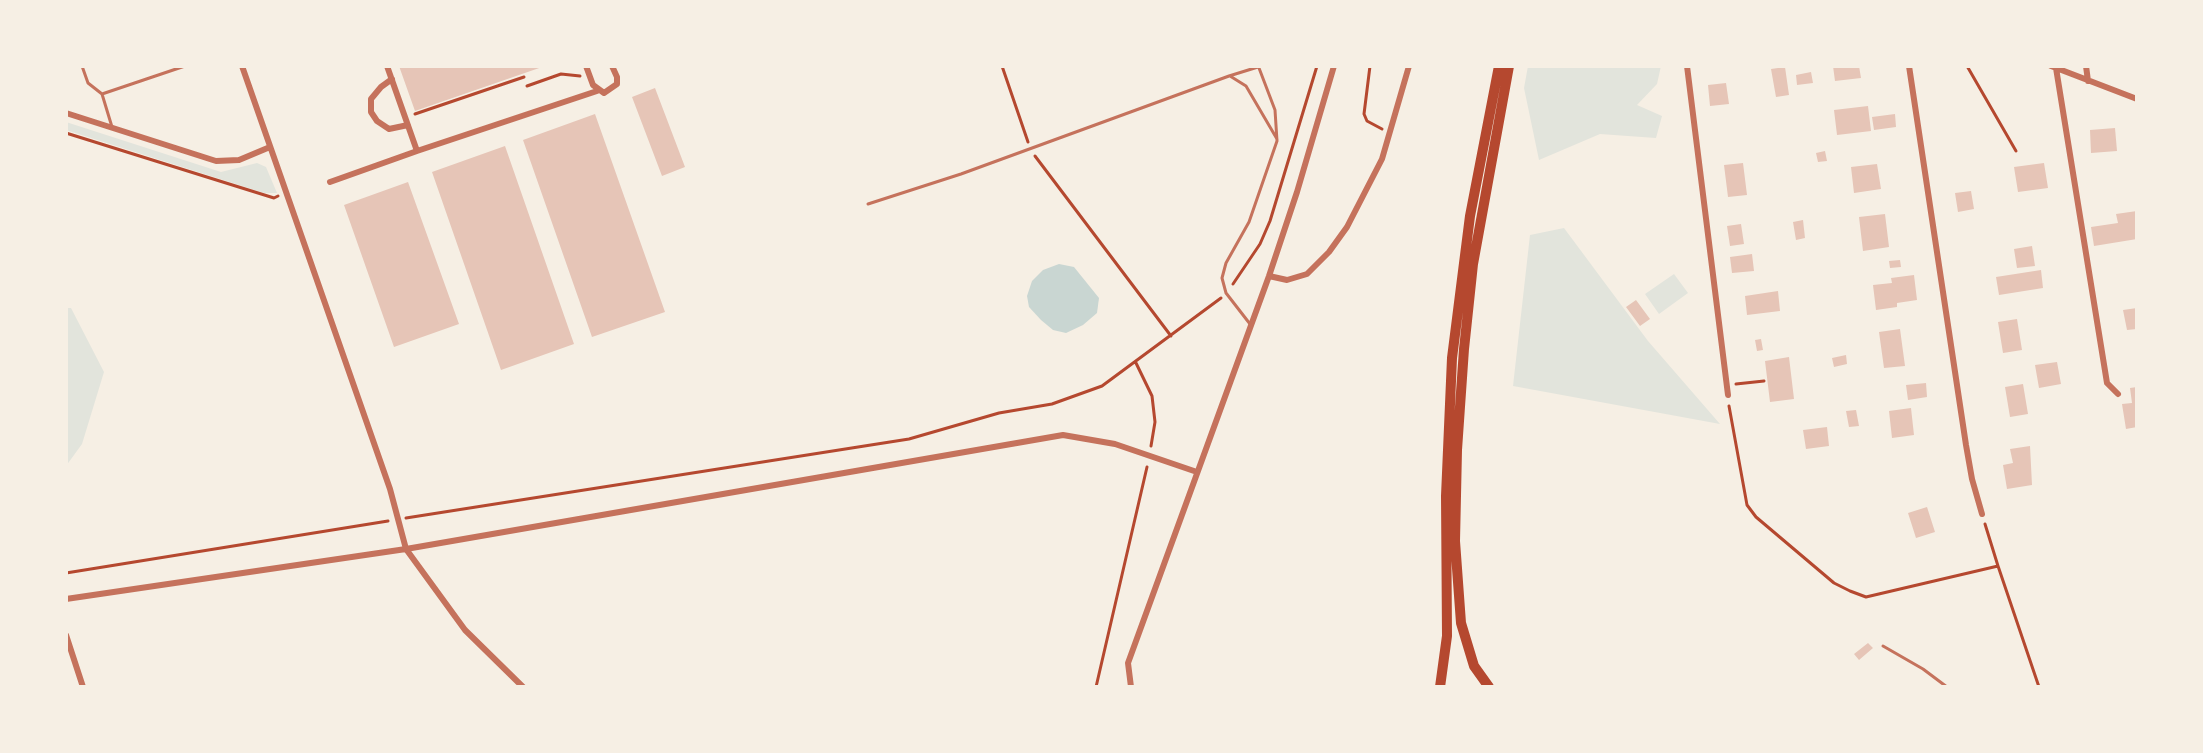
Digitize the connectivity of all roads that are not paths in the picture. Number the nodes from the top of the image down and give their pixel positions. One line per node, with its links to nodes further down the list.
1 (82, 66): 20 (lane)
2 (185, 66): 20 (lane)
3 (242, 66): 26 (street)
4 (387, 66): 17 (street)
5 (586, 66): 19 (street)
6 (612, 66): 19 (street)
7 (1334, 66): 30 (street)
8 (1409, 66): 30 (street)
9 (1499, 66): 43 (highway)
10 (1509, 66): 44 (highway)
11 (1687, 66): 33 (street)
12 (1909, 66): 35 (street)
13 (2086, 66): 18 (street)
14 (1258, 67): 16 (lane); 25 (lane)
15 (2054, 67): 18 (street); 32 (street)
16 (1229, 76): 25 (lane); 29 (lane)
17 (392, 79): 23 (street); 23 (street)
18 (2088, 81): 21 (street)
19 (597, 91): 27 (street)
20 (102, 94): 24 (lane)
21 (2137, 99)
22 (66, 113): 24 (street)
23 (408, 125): 27 (street)
24 (112, 129): 26 (street)
25 (1277, 141): 31 (lane)
26 (270, 147): 36 (street)
27 (417, 151): 28 (street)
28 (330, 182)
29 (868, 204)
30 (1269, 276): 31 (street)
31 (1250, 324): 34 (street)
32 (2118, 394)
33 (1728, 395)
34 (1197, 472): 36 (street); 42 (street)
35 (1982, 514)
36 (405, 549): 37 (street); 41 (street)
37 (66, 599)
38 (66, 635): 40 (street)
39 (1883, 646): 45 (lane)
40 (83, 687)
41 (523, 687)
42 (1131, 687)
43 (1440, 687)
44 (1489, 687)
45 (1947, 687)

